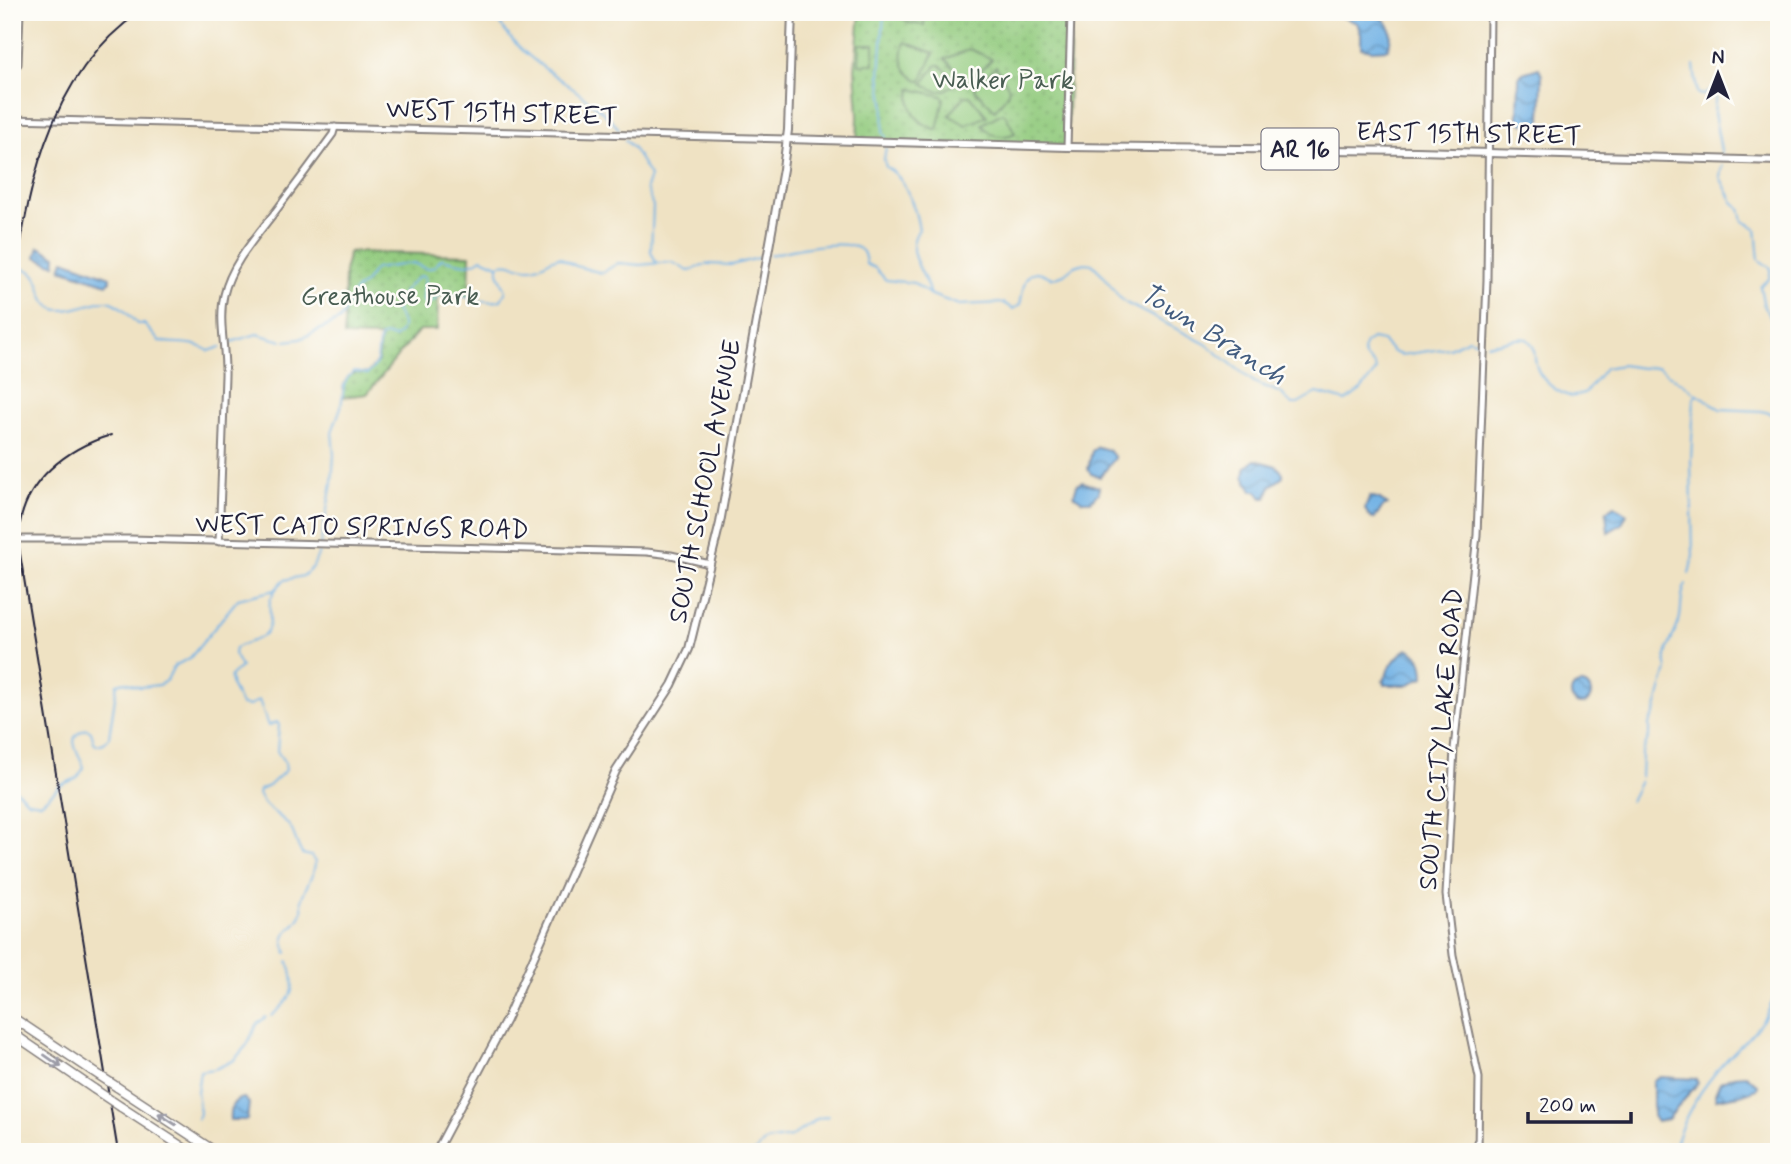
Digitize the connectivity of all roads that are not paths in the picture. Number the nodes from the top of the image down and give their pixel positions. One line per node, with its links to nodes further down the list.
1 (13, 12): 6 (street)
2 (20, 12): 7 (street)
3 (792, 12): 10 (main road, SOUTH SCHOOL AVENUE)
4 (1071, 12): 12 (street)
5 (1490, 12): 13 (street, SOUTH CITY LAKE ROAD)
6 (12, 58)
7 (14, 66): 8 (street)
8 (13, 119): 9 (street, WEST 15TH STREET / AR 16); 14 (street)
9 (335, 127): 10 (street, WEST 15TH STREET / AR 16); 17 (street)
10 (787, 139): 11 (main road, WEST 15TH STREET / AR 16); 18 (main road, SOUTH SCHOOL AVENUE)
11 (991, 144): 12 (main road, EAST 15TH STREET / AR 16)
12 (1067, 146): 13 (main road, EAST 15TH STREET / AR 16)
13 (1488, 152): 15 (main road, EAST 15TH STREET / AR 16); 24 (street, SOUTH CITY LAKE ROAD)
14 (12, 158)
15 (1779, 161)
16 (12, 539): 17 (street, WEST CATO SPRINGS ROAD)
17 (219, 542): 18 (street, WEST CATO SPRINGS ROAD)
18 (710, 564): 23 (main road, SOUTH SCHOOL AVENUE)
19 (12, 1017): 22 (highway, one-way to 19, bridge)
20 (12, 1033): 21 (highway, one-way to 21, bridge)
21 (190, 1152)
22 (216, 1152)
23 (436, 1152)
24 (1478, 1152)

